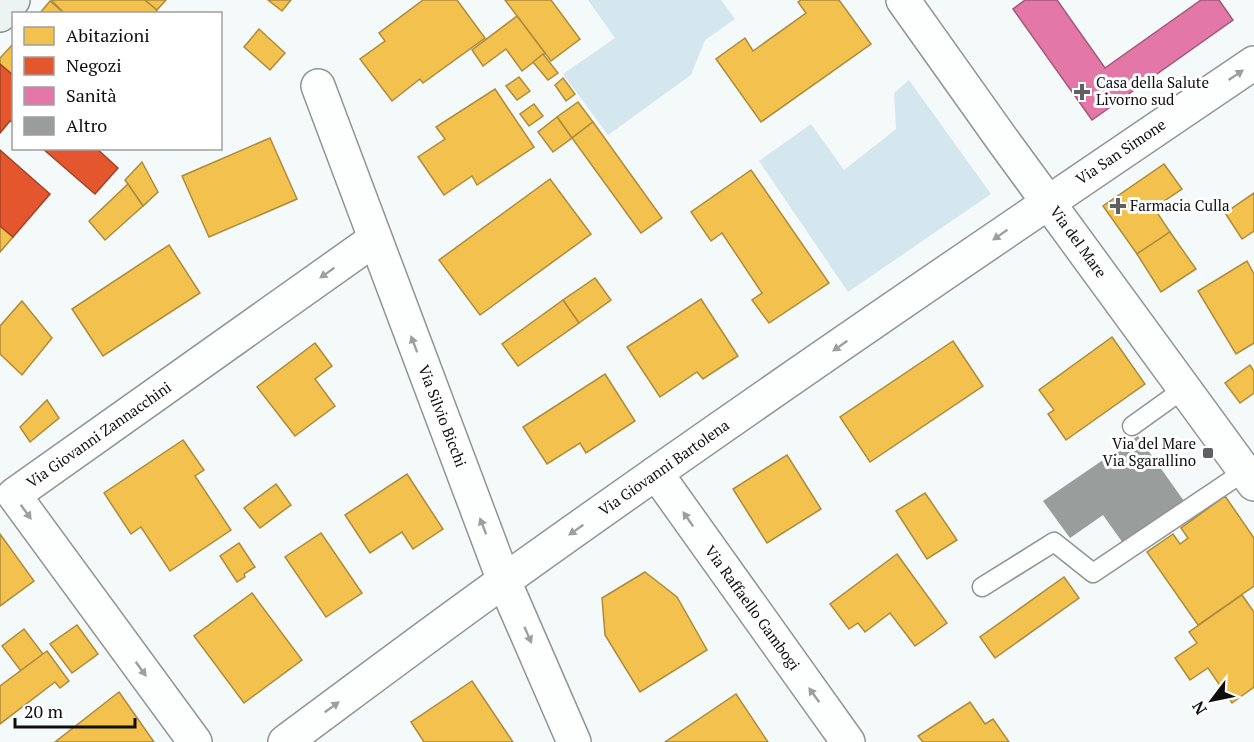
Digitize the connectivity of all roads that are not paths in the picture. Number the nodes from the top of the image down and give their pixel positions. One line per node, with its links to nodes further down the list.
1 (13, 0): 3 (main road)
2 (903, 0): 6 (street, Via del Mare)
3 (0, 15)
4 (1254, 63): 6 (street, Via San Simone, one-way to 4)
5 (318, 86): 7 (street, Via Silvio Bicchi)
6 (1048, 202): 8 (street, Via del Mare); 10 (street, Via Giovanni Bartolena, one-way to 10)
7 (375, 239): 12 (street, Via Silvio Bicchi, one-way to 7); 14 (street, Via Giovanni Zannacchini, one-way to 14)
8 (1185, 388): 9 (lane); 11 (street, Via del Mare)
9 (1132, 426)
10 (656, 473): 12 (street, Via Giovanni Bartolena, one-way to 12); 17 (street, Via Raffaello Gambogi, one-way to 10)
11 (1249, 477): 13 (lane)
12 (504, 581): 15 (street, Via Giovanni Bartolena, one-way to 12); 16 (street, Via Silvio Bicchi, one-way to 16)
13 (982, 587)
14 (195, 742)
15 (285, 742)
16 (574, 742)
17 (848, 742)

